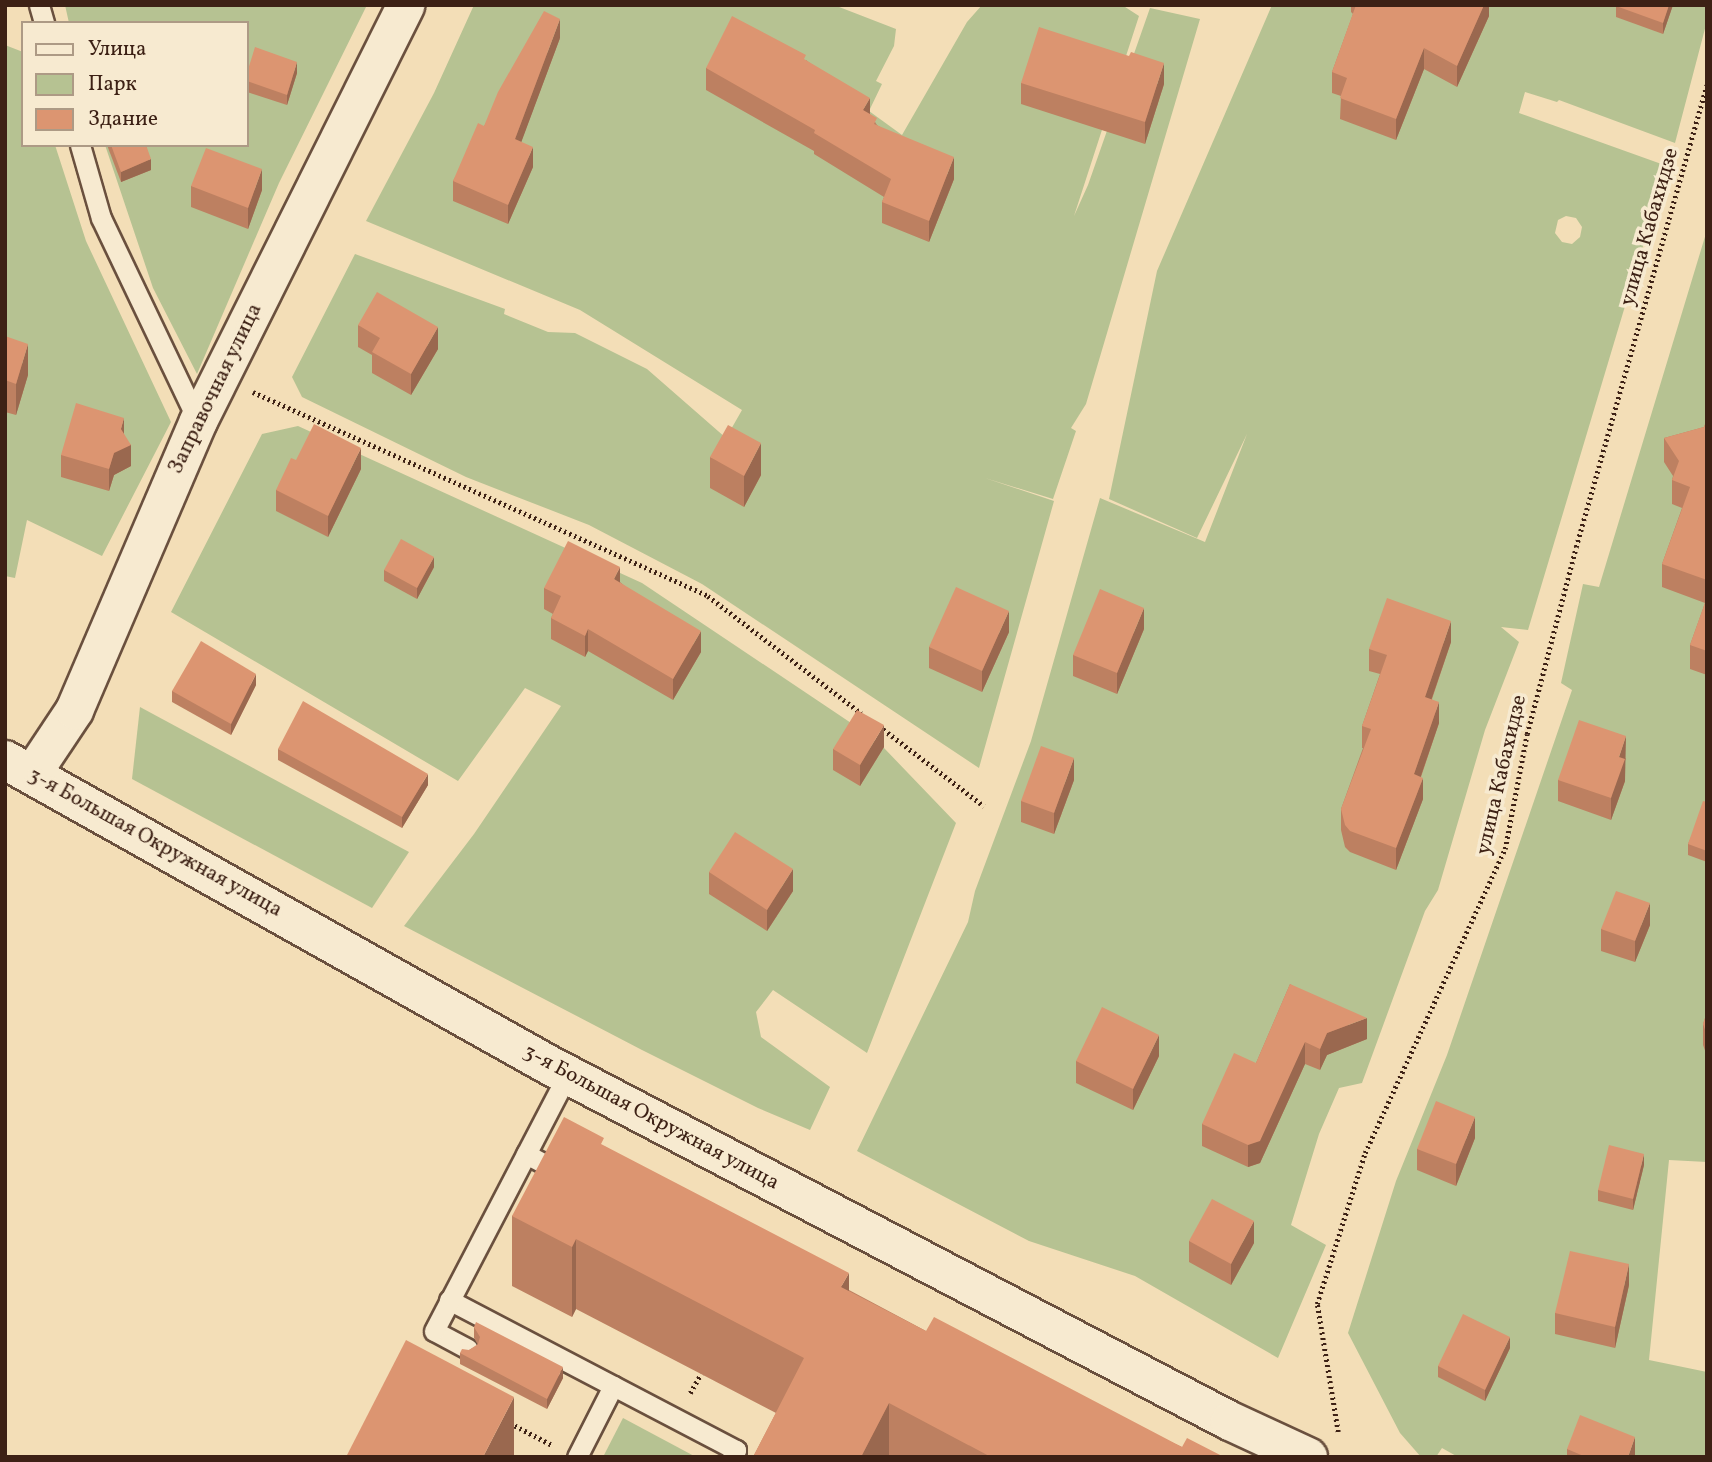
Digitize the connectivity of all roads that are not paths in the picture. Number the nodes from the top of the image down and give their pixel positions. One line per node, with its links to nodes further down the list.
1 (405, 5): 3 (street, Заправочная улица)
2 (81, 147): 3 (lane)
3 (198, 421): 4 (street, Заправочная улица)
4 (18, 766): 5 (street, 3-я Большая Окружная улица)
5 (567, 1075): 6 (lane); 11 (street, 3-я Большая Окружная улица)
6 (526, 1154): 7 (lane); 8 (lane)
7 (574, 1179)
8 (449, 1300): 9 (lane); 10 (lane)
9 (468, 1349)
10 (613, 1386): 12 (lane); 13 (lane)
11 (1325, 1451)
12 (576, 1457)
13 (732, 1457)

